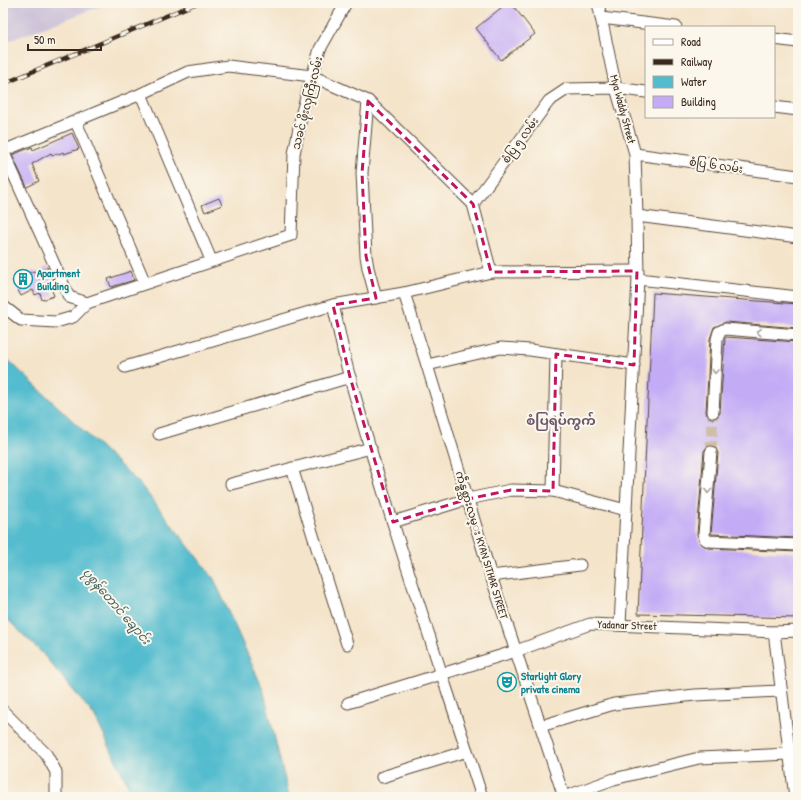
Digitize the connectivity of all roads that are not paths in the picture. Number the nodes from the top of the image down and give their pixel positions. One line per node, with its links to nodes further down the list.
1 (346, 3): 7 (street, သခင် ဖိုးလှကြီးလမ်း)
2 (598, 3): 3 (street, Mya Waddy Street)
3 (601, 18): 4 (street); 8 (street, Mya Waddy Street)
4 (668, 26)
5 (775, 39): 6 (street)
6 (798, 42)
7 (312, 76): 10 (street); 11 (street); 21 (street, သခင် ဖိုးလှကြီးလမ်း)
8 (616, 88): 9 (street, စံပြ ၅ လမ်း); 16 (street, Mya Waddy Street); 18 (street, စံပြ ၅ လမ်း)
9 (645, 92)
10 (141, 94): 14 (street); 21 (street)
11 (368, 101): 18 (street); 27 (street)
12 (775, 107): 13 (street)
13 (798, 110)
14 (76, 122): 15 (street); 24 (street)
15 (3, 151): 28 (street)
16 (635, 154): 17 (street, စံပြ ၆ လမ်း); 19 (street, Mya Waddy Street)
17 (798, 176)
18 (473, 204): 22 (street)
19 (637, 216): 20 (street); 23 (street, Mya Waddy Street)
20 (798, 237)
21 (211, 260): 24 (street)
22 (491, 272): 23 (street); 25 (street)
23 (638, 275): 26 (street); 34 (street, Mya Waddy Street)
24 (145, 283): 28 (street)
25 (404, 293): 27 (street); 33 (street, ကဵန္စစ္သားလမ္း KYAN SITHAR STREET)
26 (798, 297)
27 (376, 298): 29 (street)
28 (87, 302): 30 (street)
29 (333, 304): 35 (street); 36 (street)
30 (3, 306)
31 (798, 335): 37 (street, one-way to 37)
32 (556, 354): 33 (street); 34 (street); 43 (street)
33 (427, 365): 44 (street, ကဵန္စစ္သားလမ္း KYAN SITHAR STREET)
34 (634, 365): 45 (street, Mya Waddy Street)
35 (125, 367)
36 (350, 377): 38 (street); 39 (street)
37 (713, 412)
38 (159, 434)
39 (371, 448): 41 (street); 46 (street)
40 (711, 452): 47 (street, one-way to 47)
41 (292, 468): 42 (street); 53 (street)
42 (231, 484)
43 (553, 491): 44 (street); 45 (street)
44 (468, 499): 46 (street); 49 (street, ကဵန္စစ္သားလမ္း KYAN SITHAR STREET)
45 (626, 510): 50 (street, Mya Waddy Street)
46 (393, 522): 55 (street)
47 (798, 546)
48 (580, 565): 49 (street)
49 (491, 576): 54 (street, ကဵန္စစ္သားလမ္း KYAN SITHAR STREET)
50 (620, 625): 52 (street, Yadanar Street); 54 (street, Yadanar Street)
51 (798, 631): 52 (street, Yadanar Street)
52 (774, 632): 56 (street)
53 (347, 644)
54 (516, 652): 55 (street, Yadanar Street); 59 (street, ကဵန္စစ္သားလမ္း KYAN SITHAR STREET)
55 (441, 675): 57 (street, Yadanar Street); 60 (street)
56 (781, 691): 59 (street); 61 (street)
57 (348, 703)
58 (3, 711): 63 (street)
59 (541, 726): 65 (street, ကဵန္စစ္သားလမ္း KYAN SITHAR STREET)
60 (467, 751): 62 (street); 64 (street)
61 (789, 754): 65 (street); 66 (street)
62 (382, 776)
63 (56, 797)
64 (482, 797)
65 (564, 797)
66 (794, 797)

